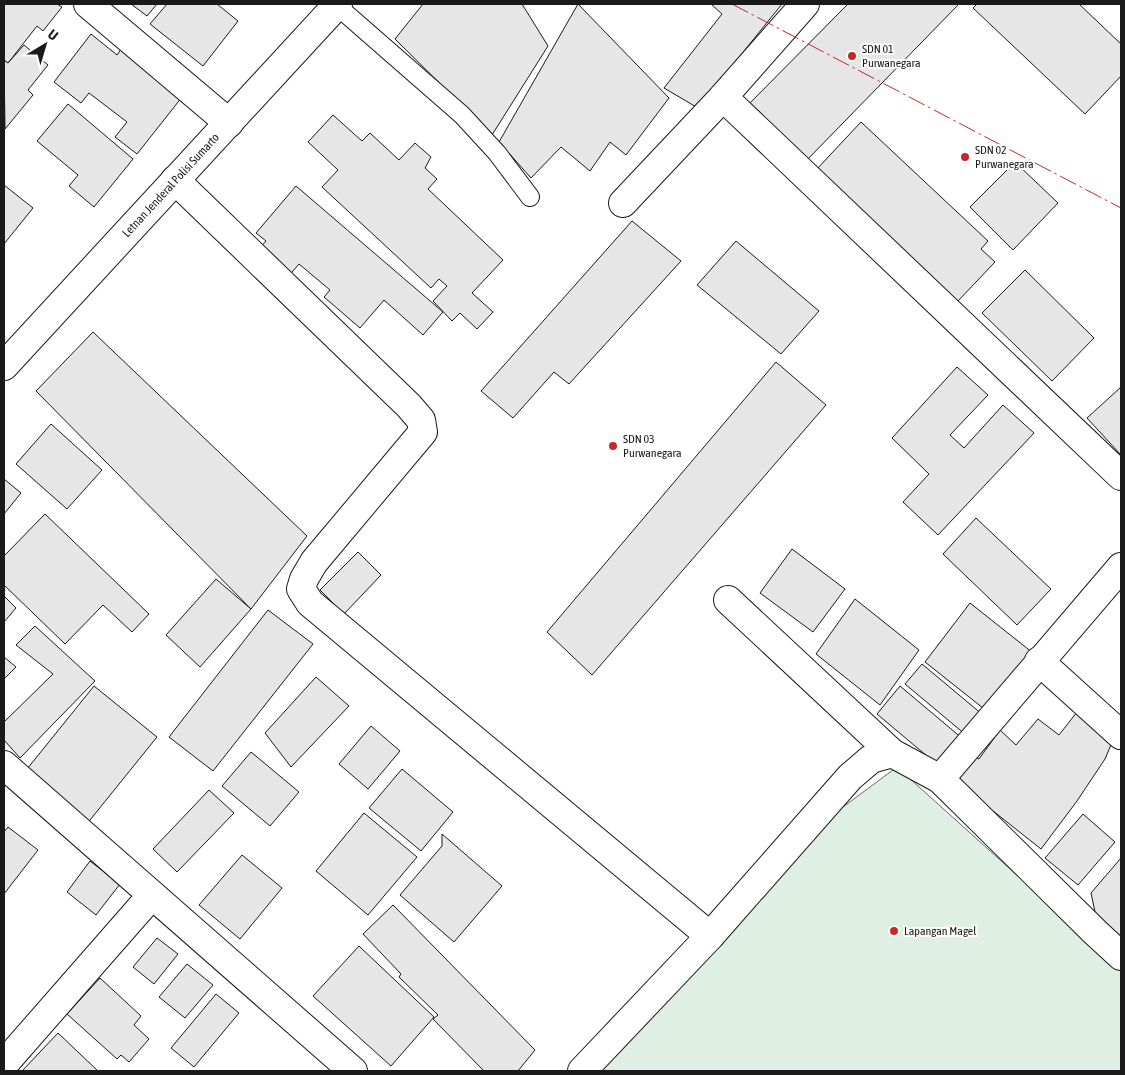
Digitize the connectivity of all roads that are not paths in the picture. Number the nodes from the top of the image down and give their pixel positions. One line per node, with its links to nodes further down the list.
1 (88, 4): 5 (street)
2 (337, 4): 5 (street, Letnan Jenderal Polisi Sumarto); 7 (lane)
3 (805, 4): 4 (street)
4 (722, 96): 8 (street); 10 (street)
5 (228, 123): 6 (street, Letnan Jenderal Polisi Sumarto)
6 (175, 180): 9 (street, Letnan Jenderal Polisi Sumarto); 19 (street)
7 (530, 197)
8 (623, 203)
9 (4, 366)
10 (1121, 476)
11 (1121, 567): 13 (street)
12 (728, 600): 15 (street)
13 (1039, 661): 14 (street); 17 (street)
14 (1121, 735)
15 (892, 753): 17 (street); 19 (street)
16 (4, 765): 18 (street)
17 (940, 779): 20 (street)
18 (152, 896): 21 (street); 22 (street)
19 (710, 936): 23 (street)
20 (1121, 956)
21 (4, 1064)
22 (353, 1071)
23 (582, 1071)

